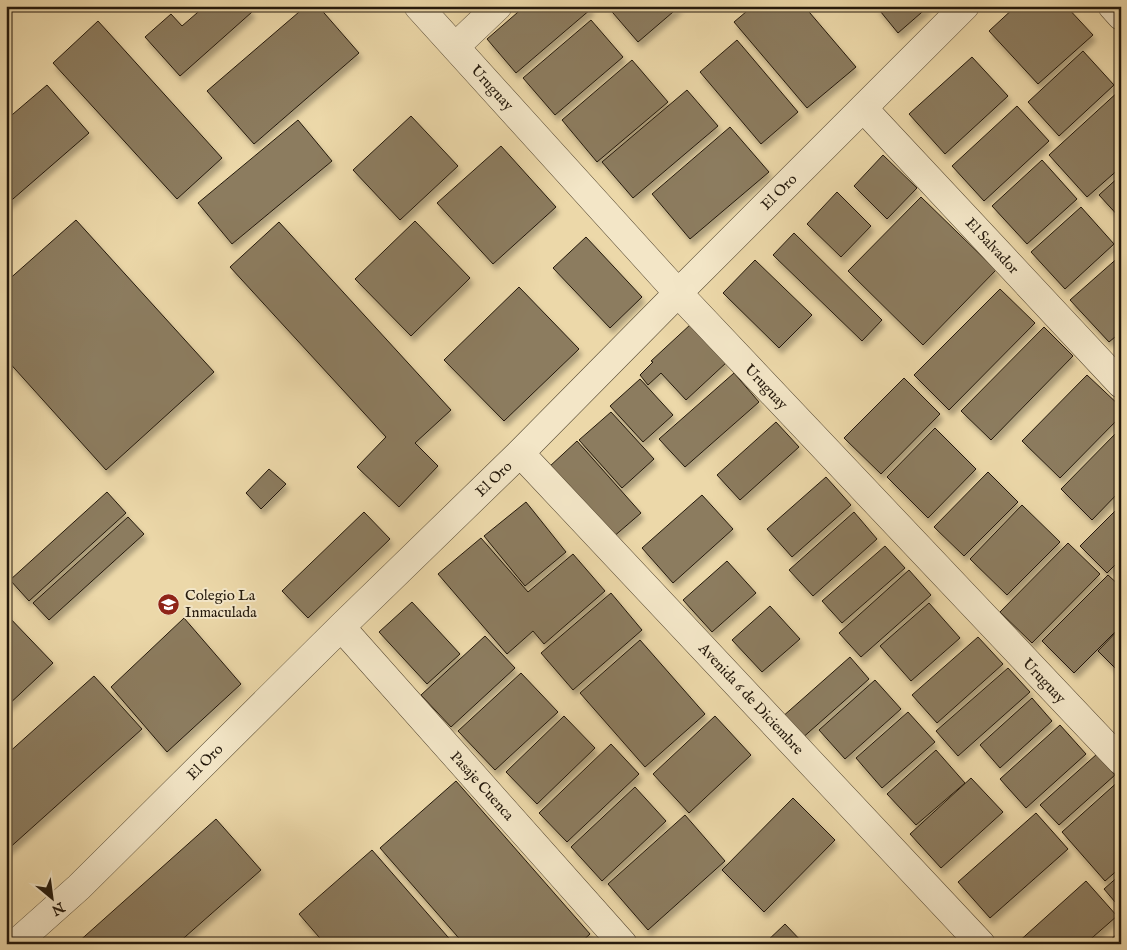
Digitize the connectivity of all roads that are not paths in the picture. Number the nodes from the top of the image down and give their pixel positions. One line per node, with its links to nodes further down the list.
1 (418, 6): 6 (street, Uruguay)
2 (498, 6): 6 (street)
3 (965, 6): 7 (street, El Oro)
4 (1112, 6): 5 (street)
5 (1121, 16)
6 (455, 47): 8 (street, Uruguay)
7 (863, 108): 8 (street, El Oro); 9 (street, El Salvador)
8 (678, 293): 10 (street, El Oro); 12 (street, Uruguay)
9 (1121, 384)
10 (520, 454): 11 (street, El Oro); 15 (street, Avenida 6 de Diciembre)
11 (341, 627): 13 (street, El Oro); 14 (street, Pasaje Cuenca)
12 (1121, 762)
13 (15, 944)
14 (623, 944)
15 (981, 944)

